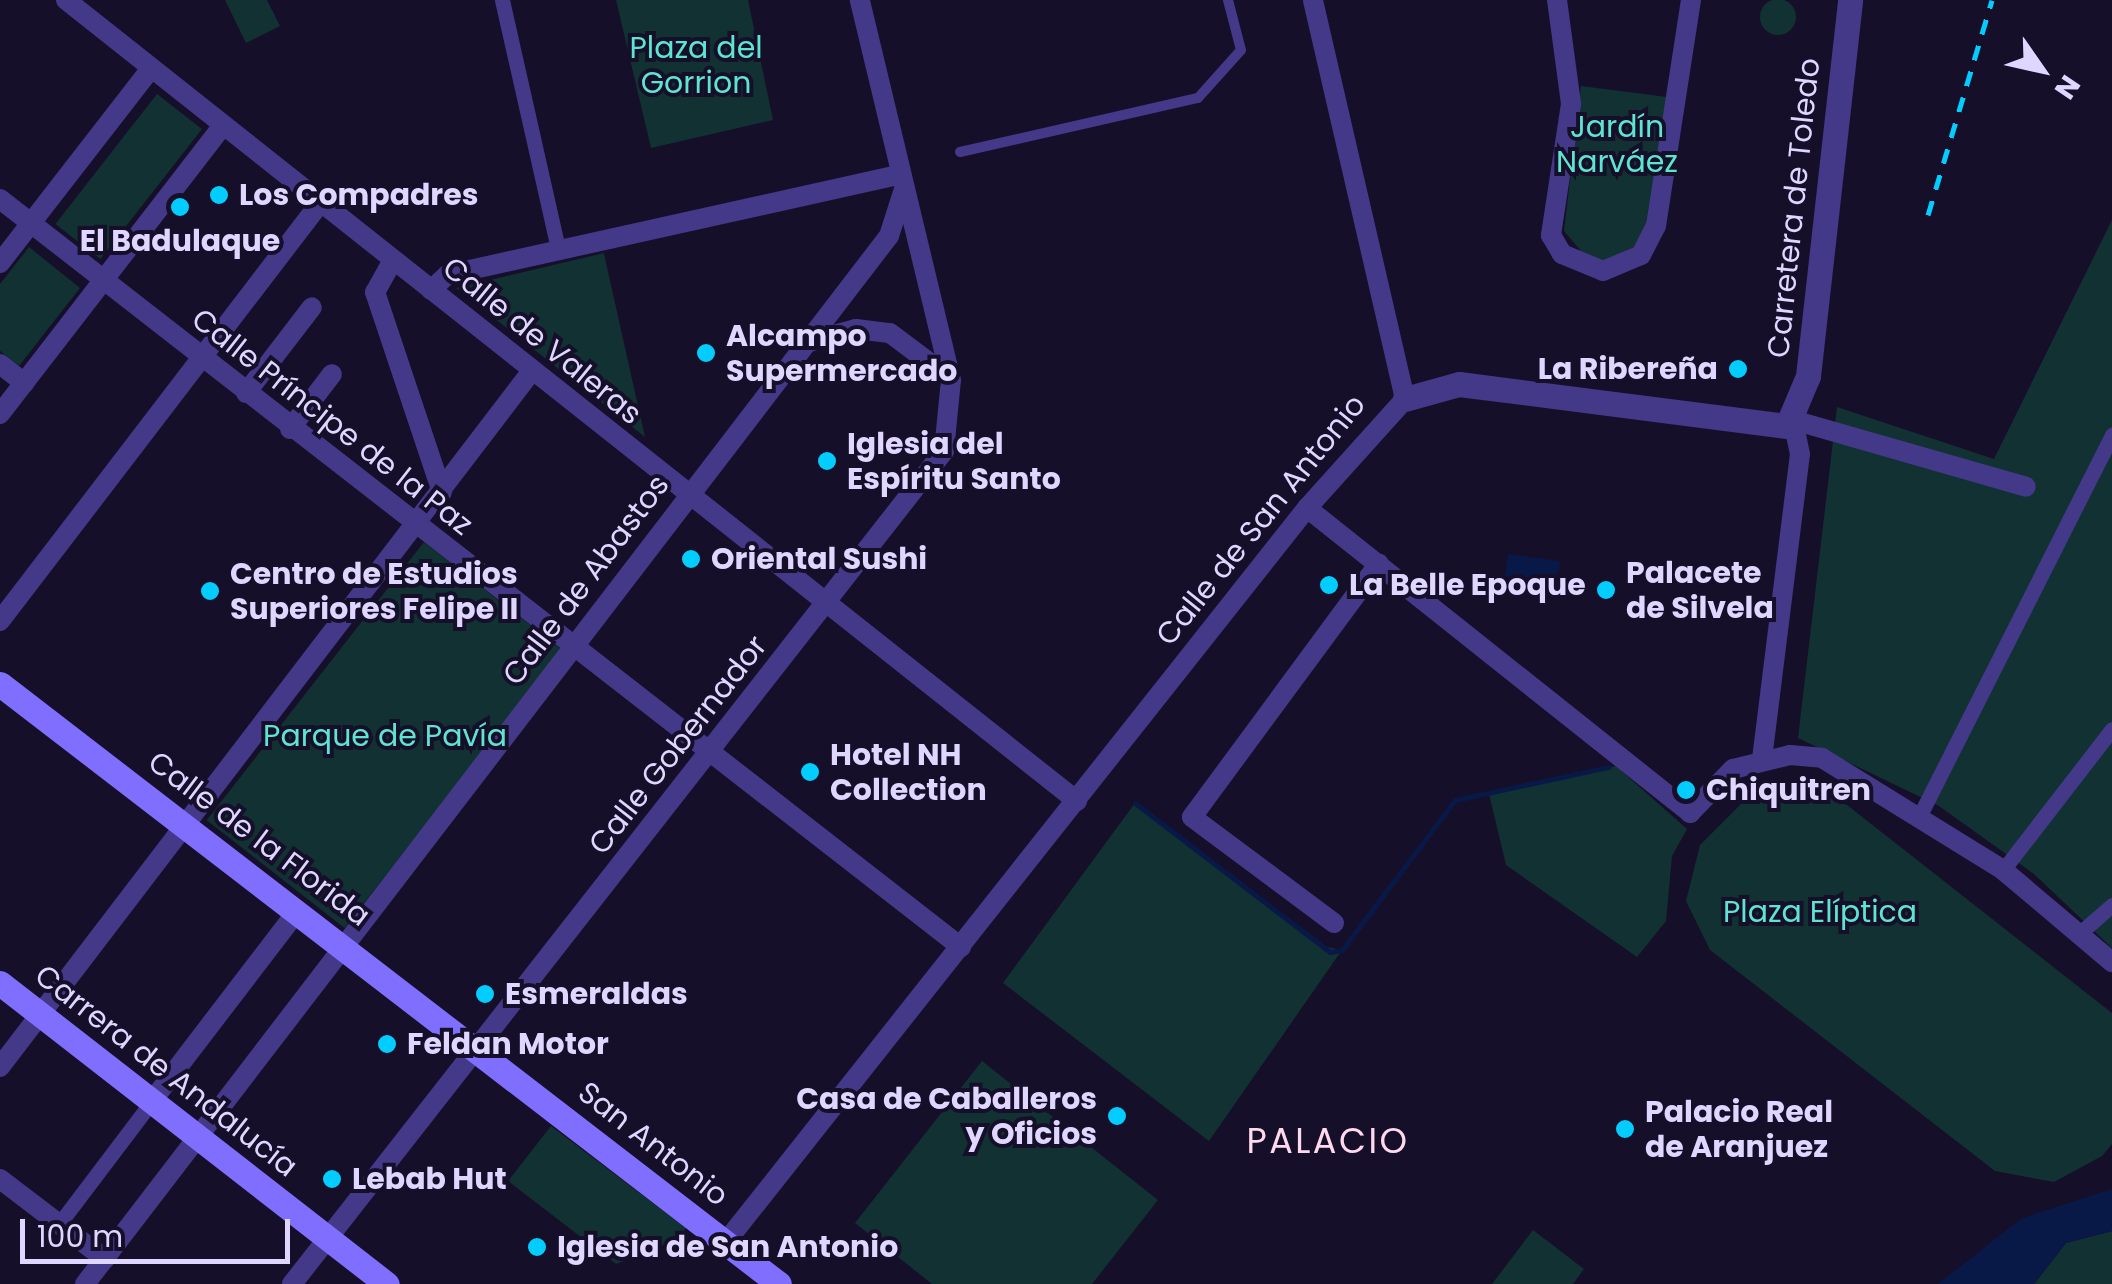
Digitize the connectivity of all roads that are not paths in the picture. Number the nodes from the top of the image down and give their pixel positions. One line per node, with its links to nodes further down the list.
1 (66, 0): 9 (street, Calle de Valeras)
2 (502, 0): 16 (street)
3 (860, 0): 12 (street, Calle Gobernador)
4 (1228, 0): 11 (lane)
5 (1314, 0): 30 (street)
6 (1558, 0): 7 (street)
7 (1691, 0)
8 (1850, 0): 32 (street, Carretera de Toledo)
9 (151, 68): 10 (street, Calle de Valeras); 15 (street)
10 (223, 126): 14 (street, Calle de Valeras); 19 (street)
11 (960, 152)
12 (902, 184): 16 (street); 22 (street, Calle de Abastos); 27 (street, Calle Gobernador)
13 (0, 199): 15 (street, Calle Príncipe de la Paz)
14 (320, 203): 17 (street, Calle de Valeras); 23 (street)
15 (31, 224): 18 (street); 19 (street, Calle Príncipe de la Paz)
16 (558, 248): 20 (street)
17 (394, 260): 20 (street, Calle de Valeras); 36 (street)
18 (0, 263)
19 (102, 283): 23 (street, Calle Príncipe de la Paz); 28 (street)
20 (431, 290): 25 (street, Calle de Valeras)
21 (312, 307): 29 (street)
22 (805, 343): 27 (street); 37 (street, Calle de Abastos)
23 (201, 358): 29 (street, Calle Príncipe de la Paz); 42 (street)
24 (0, 364): 28 (street)
25 (531, 372): 36 (street); 37 (street, Calle de Valeras)
26 (332, 374): 33 (street)
27 (951, 380): 41 (street, Calle Gobernador)
28 (24, 383): 31 (street)
29 (246, 393): 33 (street, Calle Príncipe de la Paz)
30 (1406, 399): 32 (street, Calle de San Antonio); 38 (street, Calle de San Antonio)
31 (0, 414)
32 (1793, 420): 35 (street); 47 (street)
33 (290, 429): 39 (street, Calle Príncipe de la Paz)
34 (2112, 435): 49 (street)
35 (2026, 486)
36 (442, 492): 39 (street)
37 (687, 497): 41 (street, Calle de Valeras); 43 (street, Calle de Abastos)
38 (1307, 508): 40 (street); 48 (street, Calle de San Antonio)
39 (417, 524): 43 (street, Calle Príncipe de la Paz); 50 (street)
40 (1379, 563): 47 (street); 54 (street)
41 (824, 607): 46 (street, Calle Gobernador); 48 (street, Calle de Valeras)
42 (0, 621)
43 (573, 646): 46 (street, Calle Príncipe de la Paz); 56 (street, Calle de Abastos)
44 (0, 684): 50 (main road, Calle de la Florida)
45 (2112, 730): 51 (street)
46 (711, 752): 57 (street, Calle Príncipe de la Paz); 61 (street, Calle Gobernador)
47 (1762, 759): 49 (street)
48 (1076, 801): 57 (street, Calle de San Antonio)
49 (1920, 813): 51 (street)
50 (186, 825): 53 (main road, Calle de la Florida); 60 (street)
51 (2003, 870): 55 (street)
52 (2112, 905): 55 (street)
53 (298, 910): 56 (main road, Calle de la Florida); 63 (street)
54 (1334, 924)
55 (2081, 932): 58 (street)
56 (344, 945): 61 (main road, Calle de la Florida); 64 (street, Calle de Abastos)
57 (961, 947): 68 (street, San Antonio)
58 (2112, 962)
59 (0, 983): 60 (main road, Carrera de Andalucía)
60 (40, 1014): 62 (street); 63 (main road, Carrera de Andalucía)
61 (478, 1047): 67 (street, Calle Gobernador); 68 (main road, San Antonio)
62 (0, 1067)
63 (152, 1100): 64 (main road, Carrera de Andalucía); 66 (street)
64 (198, 1136): 67 (main road, Carrera de Andalucía); 69 (street, Calle de Abastos)
65 (0, 1179): 66 (street)
66 (59, 1224): 69 (street)
67 (329, 1237): 71 (street, Calle Gobernador); 72 (main road, Carrera de Andalucía)
68 (725, 1244): 73 (main road)
69 (104, 1259): 70 (street, Calle de Abastos)
70 (86, 1284)
71 (292, 1284)
72 (387, 1284)
73 (778, 1284)

